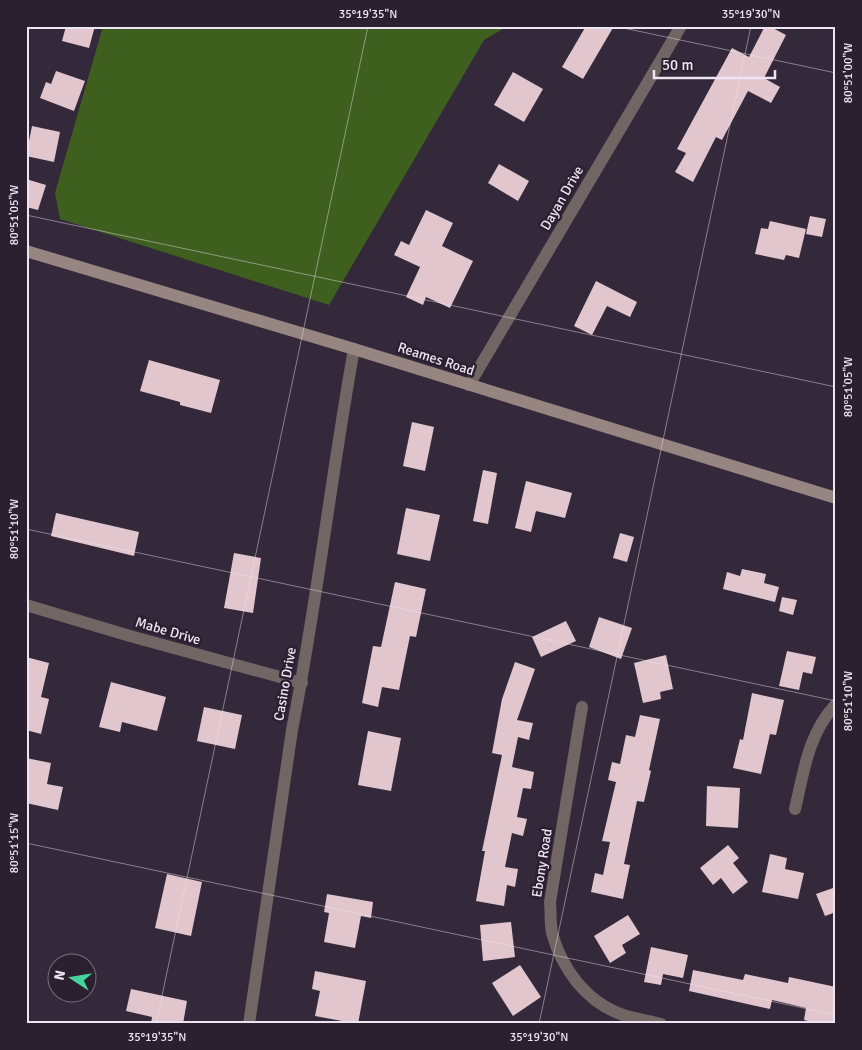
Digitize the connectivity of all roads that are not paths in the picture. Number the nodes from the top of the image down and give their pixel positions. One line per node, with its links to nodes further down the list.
1 (681, 26): 4 (street, Dayan Drive)
2 (26, 251): 3 (main road, Reames Road)
3 (354, 349): 4 (main road, Reames Road); 7 (street, Casino Drive)
4 (470, 385): 5 (main road, Reames Road)
5 (836, 498)
6 (26, 605): 7 (street, Mabe Drive)
7 (302, 683): 11 (street, Casino Drive)
8 (836, 704): 10 (street)
9 (582, 707): 12 (street, Ebony Road)
10 (795, 809)
11 (249, 1024)
12 (661, 1024)

